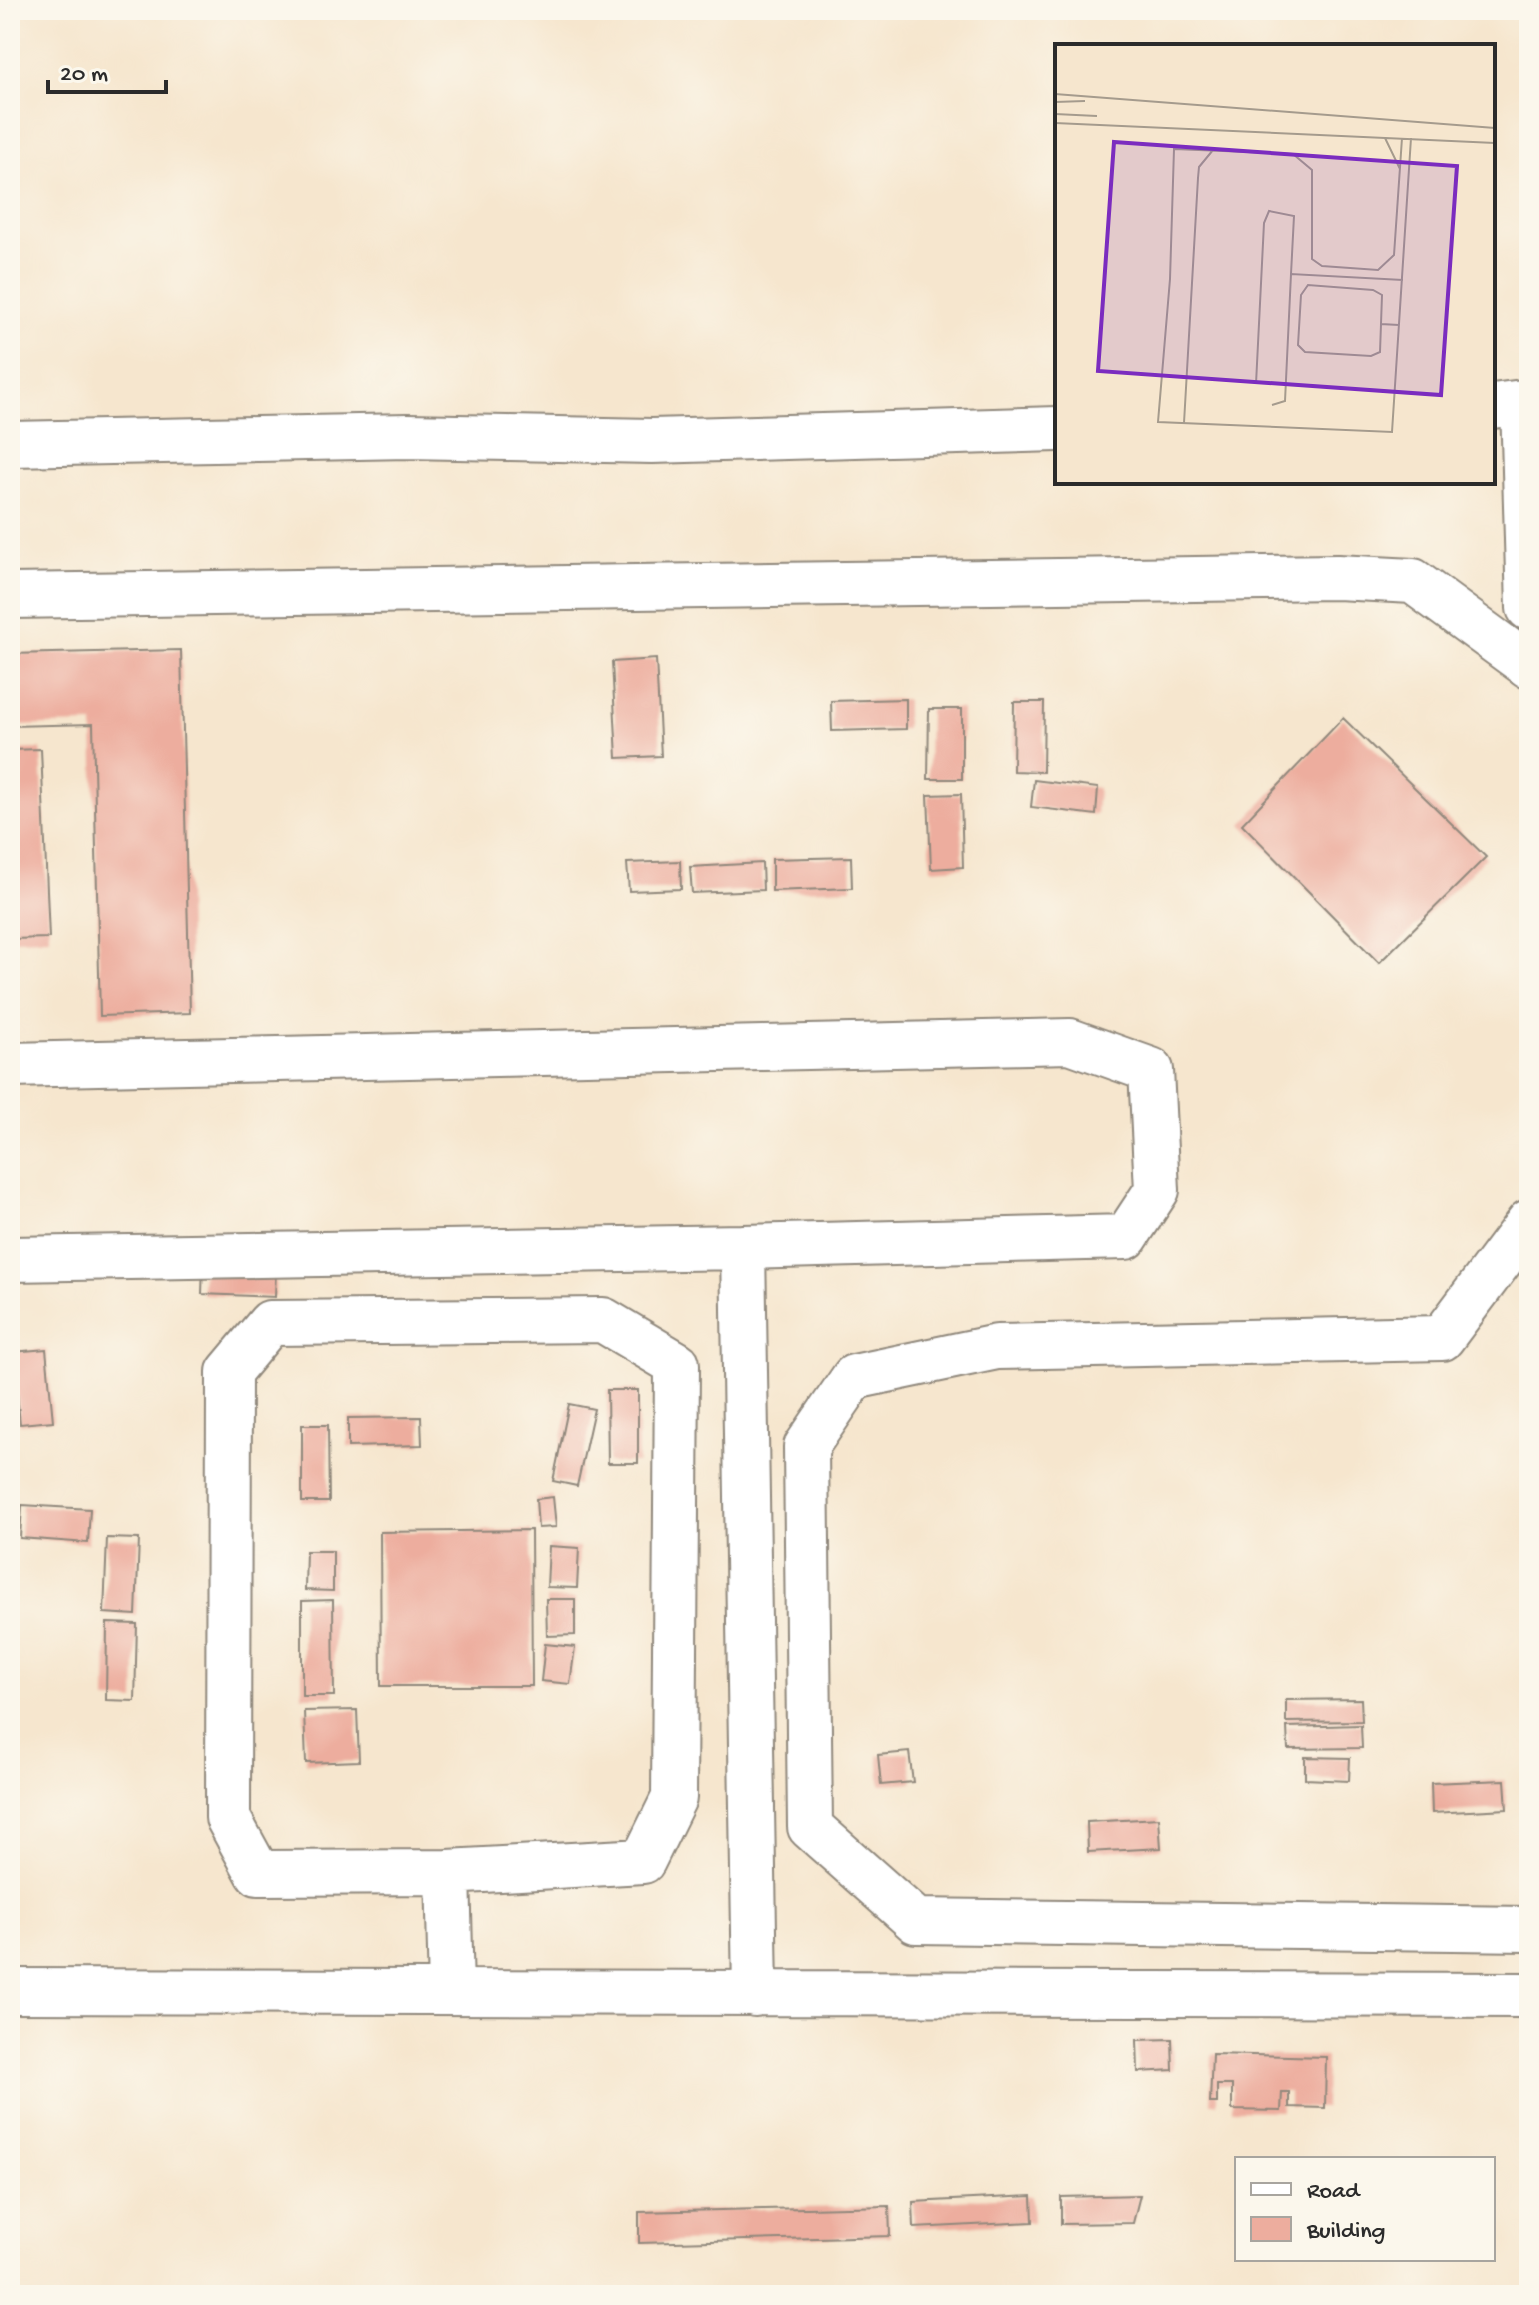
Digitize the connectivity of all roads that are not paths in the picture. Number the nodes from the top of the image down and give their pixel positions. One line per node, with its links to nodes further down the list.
1 (1508, 404): 5 (street)
2 (1055, 429): 3 (street)
3 (10, 444)
4 (10, 596): 6 (street)
5 (1529, 608)
6 (1529, 666)
7 (10, 1065): 9 (street)
8 (1529, 1222): 13 (street)
9 (743, 1247): 10 (street); 16 (street)
10 (10, 1259)
11 (448, 1872): 11 (street); 15 (street)
12 (1529, 1905): 13 (street)
13 (1510, 1928)
14 (10, 1991): 15 (street)
15 (451, 1992): 16 (street)
16 (755, 1994): 17 (street)
17 (1529, 1995)

